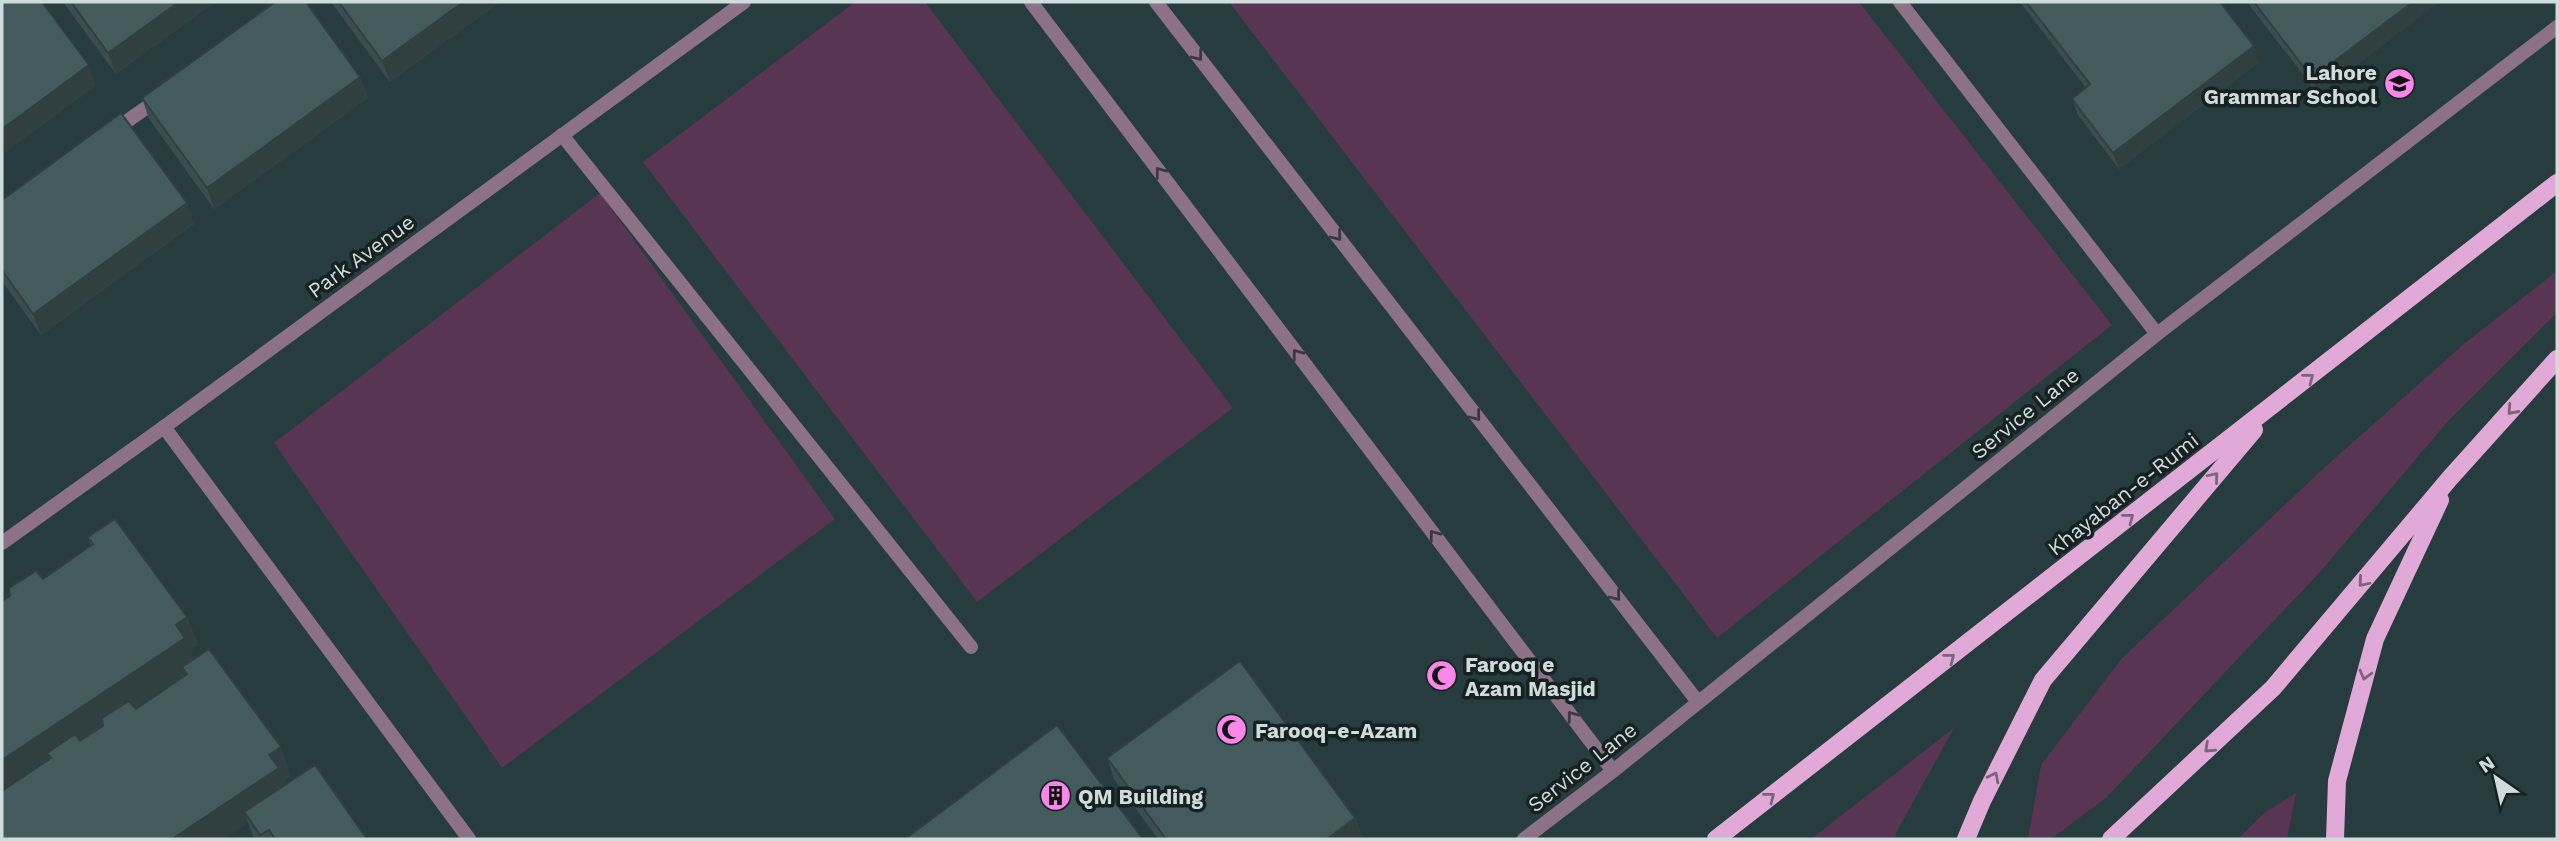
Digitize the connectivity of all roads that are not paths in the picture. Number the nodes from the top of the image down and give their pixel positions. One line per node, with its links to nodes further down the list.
1 (744, 2): 7 (street, Park Avenue)
2 (1031, 2): 18 (street, one-way to 2)
3 (1156, 2): 17 (street, one-way to 17)
4 (1900, 2): 10 (street)
5 (2557, 27): 10 (street, Service Lane)
6 (171, 90): 8 (street)
7 (562, 135): 13 (street, Park Avenue); 16 (street)
8 (103, 139)
9 (2557, 183): 12 (main road, Khayaban-e-Rumi, one-way to 9)
10 (2157, 334): 17 (street, Service Lane)
11 (2557, 359): 14 (main road, one-way to 14)
12 (2277, 403): 21 (main road, Khayaban-e-Rumi, one-way to 12); 22 (main road, one-way to 12)
13 (164, 427): 15 (street, Park Avenue); 19 (street)
14 (2450, 478): 23 (main road, one-way to 23); 24 (main road, one-way to 24)
15 (2, 543)
16 (971, 647)
17 (1698, 702): 18 (street, Service Lane)
18 (1613, 771): 20 (street, Service Lane)
19 (469, 839)
20 (1524, 839)
21 (1716, 839)
22 (1966, 839)
23 (2111, 839)
24 (2334, 839)

